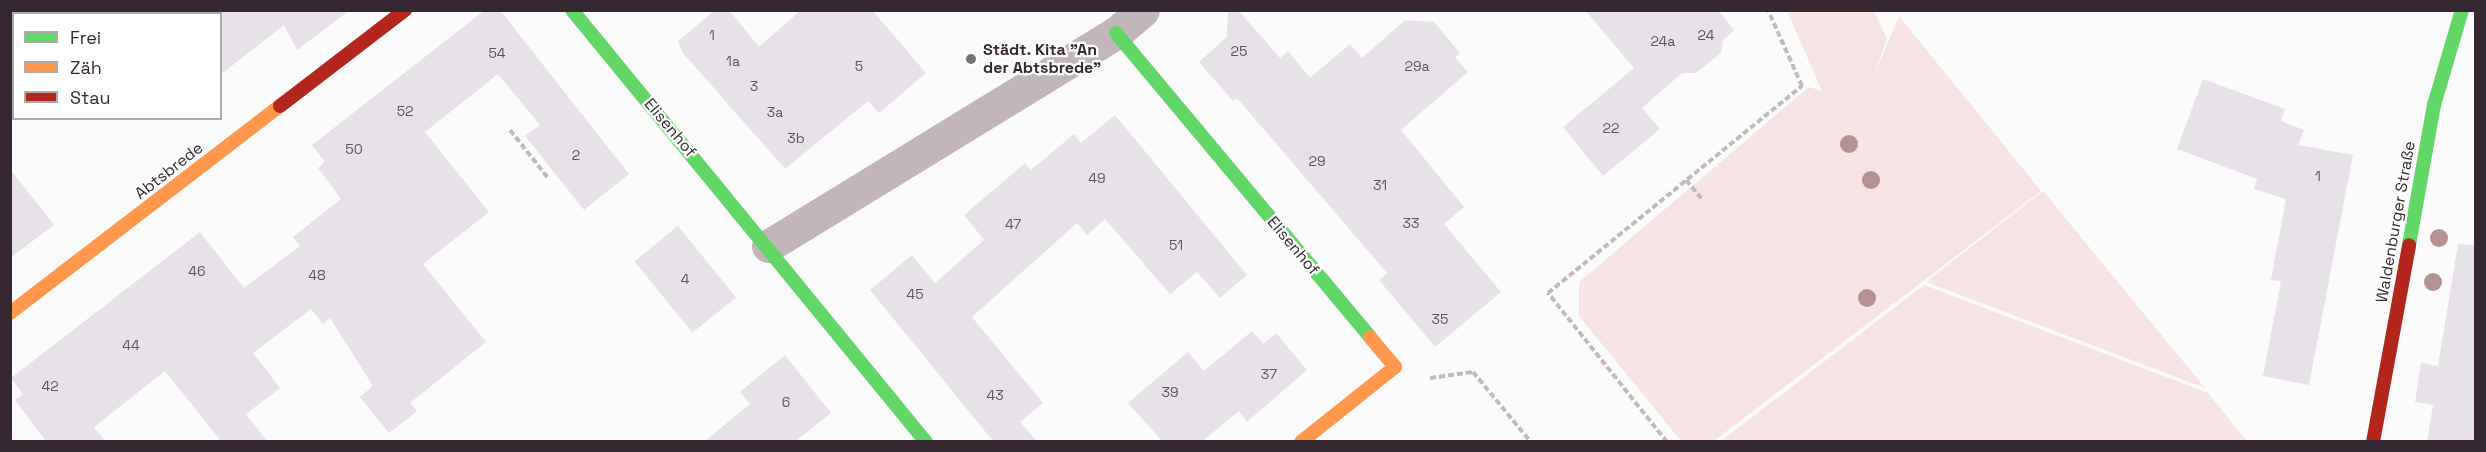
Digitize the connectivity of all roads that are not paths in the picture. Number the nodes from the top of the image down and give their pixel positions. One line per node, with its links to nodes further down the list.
1 (405, 10): 7 (street, Abtsbrede)
2 (572, 10): 6 (street, Elisenhof)
3 (1143, 10): 5 (street)
4 (2462, 10): 10 (street, Waldenburger Straße)
5 (1116, 33): 6 (street); 9 (street, Elisenhof)
6 (768, 246): 8 (street, Elisenhof)
7 (10, 313)
8 (926, 441)
9 (1301, 441)
10 (2373, 441)

